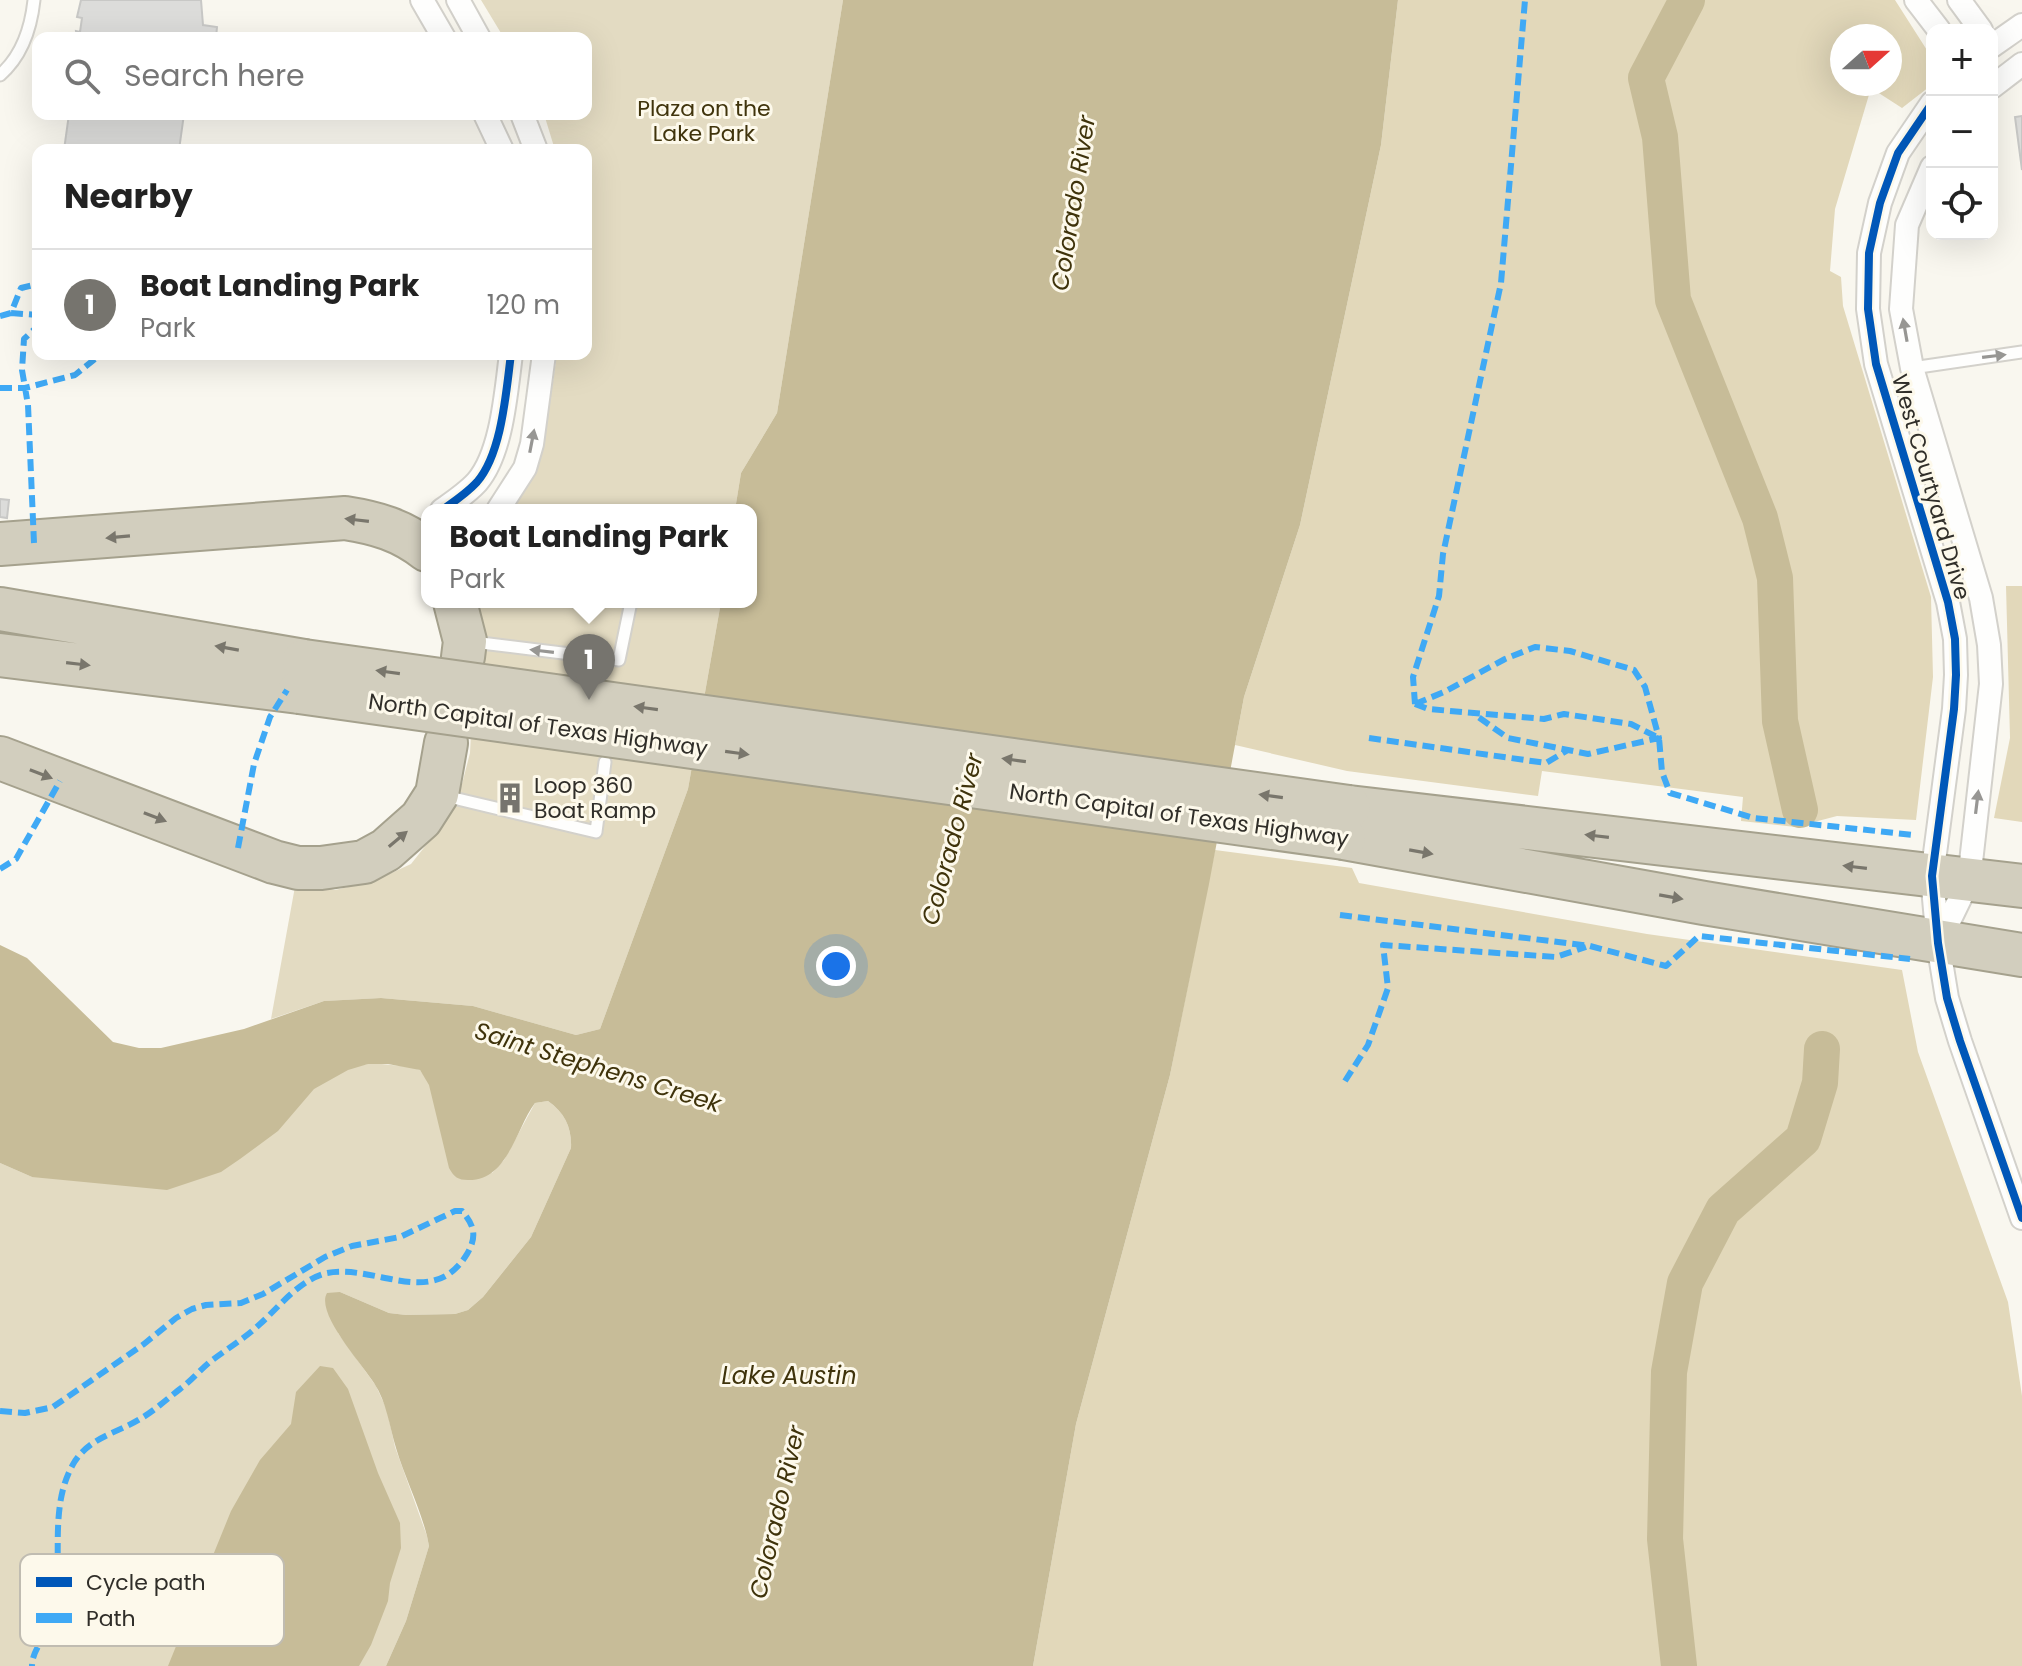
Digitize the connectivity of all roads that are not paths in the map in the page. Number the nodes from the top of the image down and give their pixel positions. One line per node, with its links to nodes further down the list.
1 (34, 0): 14 (lane)
2 (422, 0): 9 (street)
3 (458, 0): 10 (street)
4 (1916, 0): 6 (street)
5 (1959, 0): 7 (street)
6 (1934, 24)
7 (1977, 24)
8 (2022, 25): 11 (street)
9 (441, 32)
10 (476, 32)
11 (1998, 41)
12 (1998, 51): 13 (street)
13 (2016, 68): 15 (street)
14 (0, 75)
15 (1998, 82)
16 (1926, 112): 26 (street, West Courtyard Drive)
17 (488, 120): 19 (street)
18 (524, 120): 20 (street)
19 (499, 144)
20 (534, 144)
21 (1932, 168): 25 (street, West Courtyard Drive, one-way to 21)
22 (2022, 352): 25 (lane, one-way to 22)
23 (510, 360): 27 (street)
24 (543, 360): 28 (street, one-way to 24)
25 (1912, 368): 26 (street); 41 (street, West Courtyard Drive, one-way to 25)
26 (1880, 377): 41 (street, West Courtyard Drive)
27 (449, 504)
28 (502, 504)
29 (420, 536): 30 (highway, one-way to 30)
30 (0, 544)
31 (630, 608): 33 (lane, one-way to 33)
32 (0, 609): 35 (highway, North Capital of Texas Highway, one-way to 32)
33 (461, 633)
34 (0, 655): 35 (highway, North Capital of Texas Highway, one-way to 35)
35 (302, 676): 40 (highway, North Capital of Texas Highway, bridge)
36 (446, 743): 39 (highway)
37 (0, 758): 39 (highway, one-way to 39)
38 (605, 762): 39 (lane)
39 (437, 794)
40 (1347, 822): 41 (highway, North Capital of Texas Highway, one-way to 40); 43 (highway, North Capital of Texas Highway, one-way to 43)
41 (1951, 878): 42 (highway, North Capital of Texas Highway); 43 (street, West Courtyard Drive); 43 (street, West Courtyard Drive)
42 (2022, 886)
43 (1938, 943): 44 (highway, North Capital of Texas Highway); 45 (street)
44 (2022, 955)
45 (2022, 1218)

